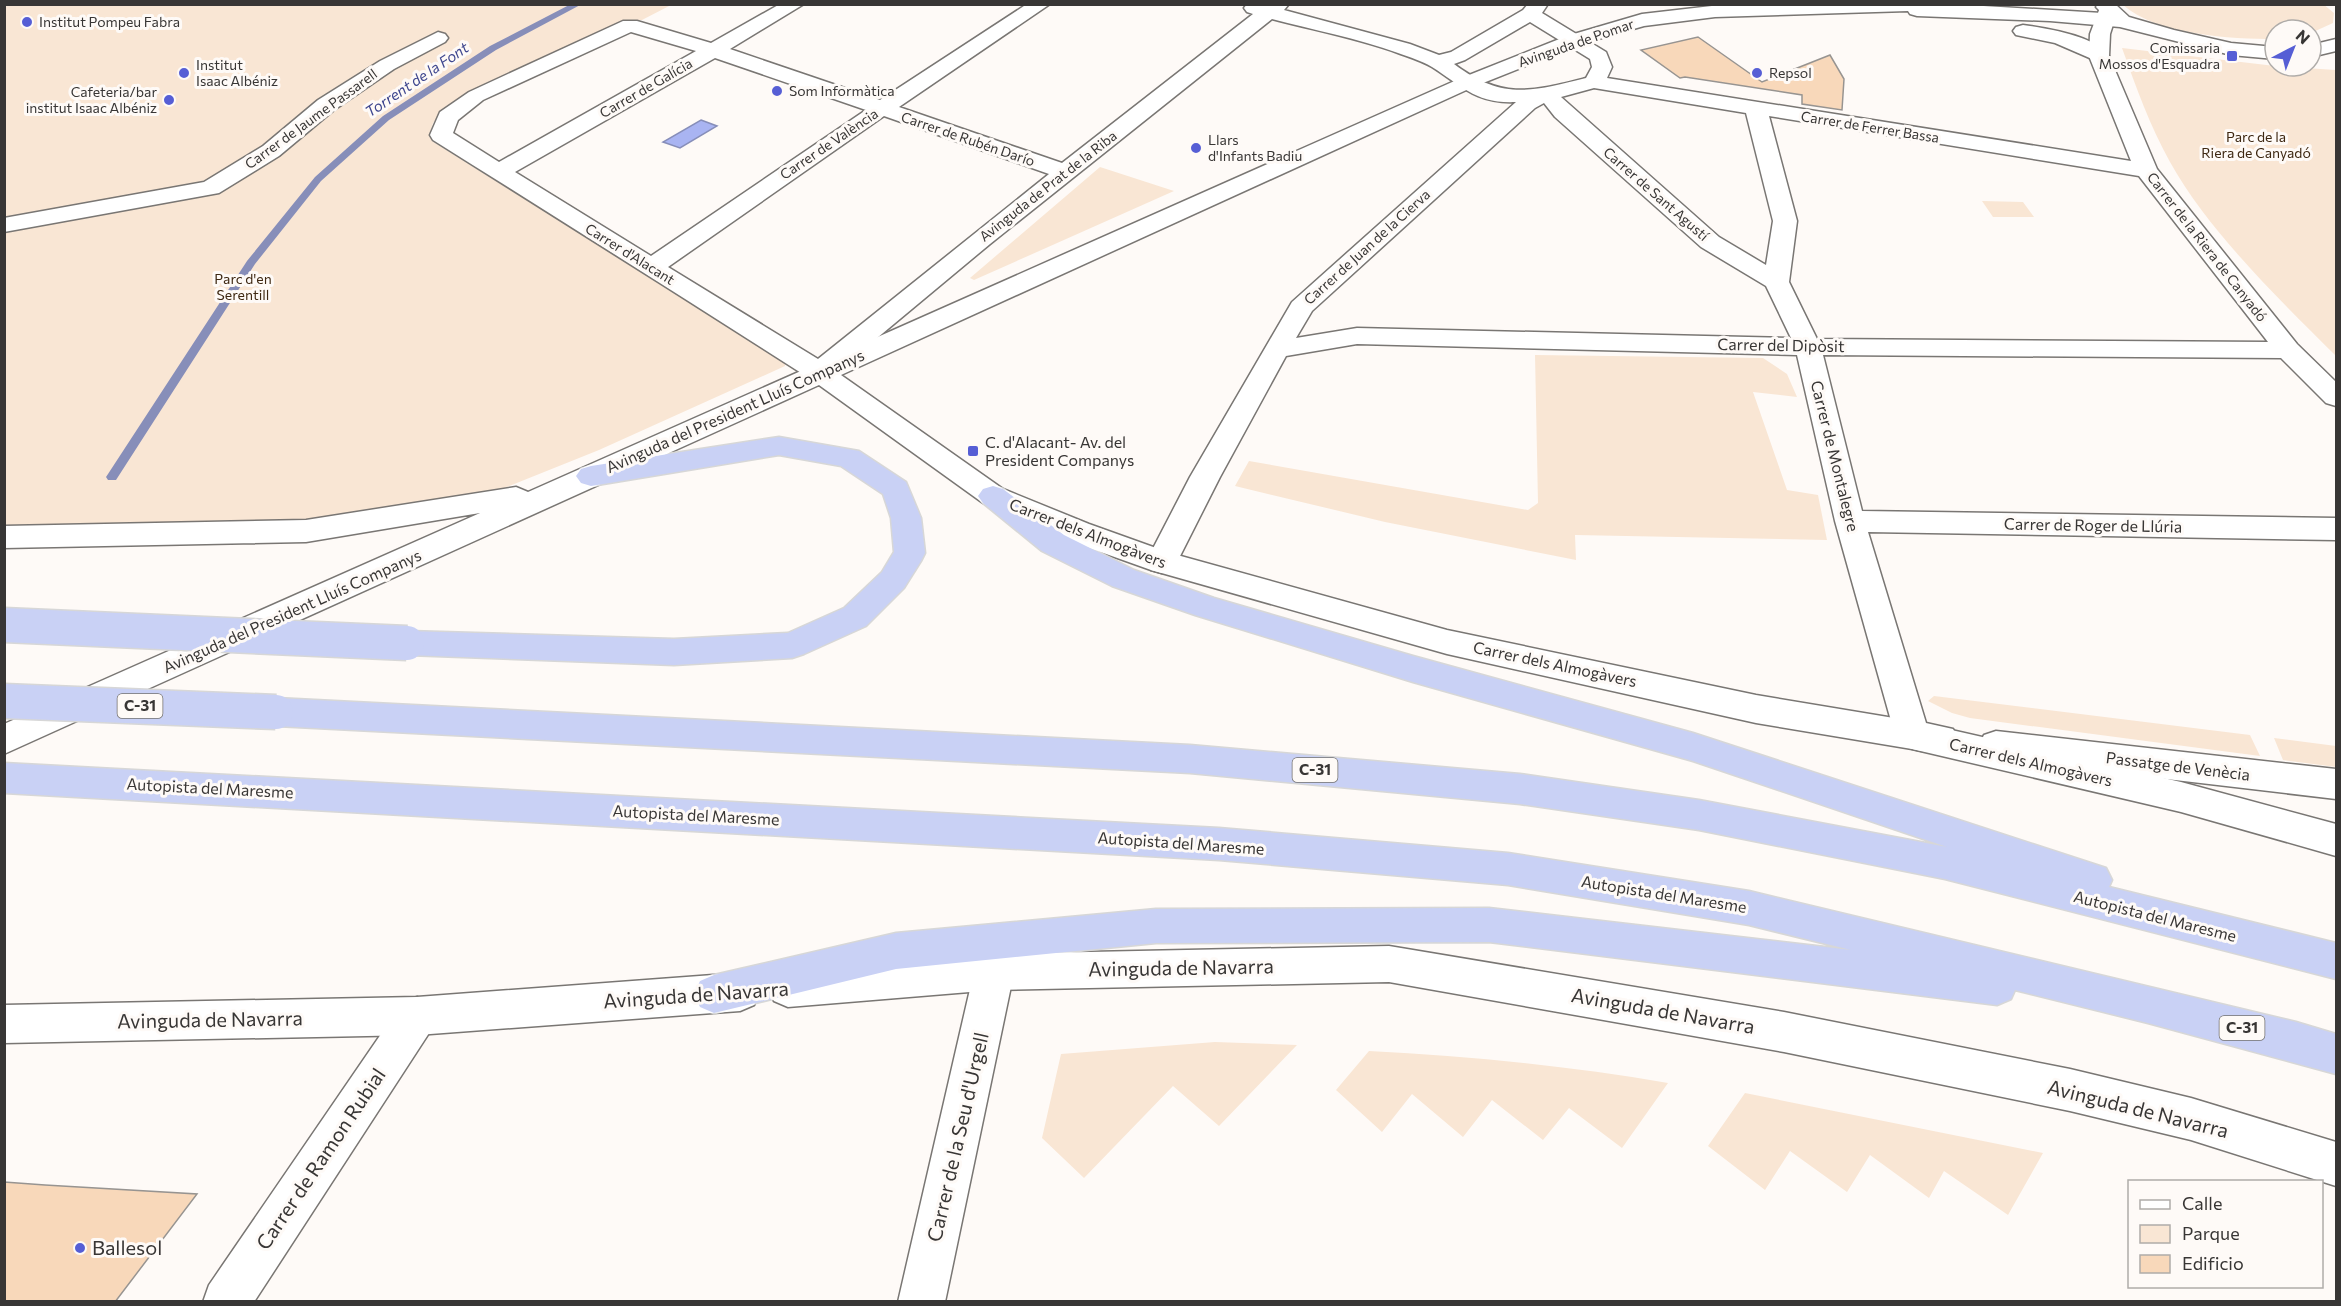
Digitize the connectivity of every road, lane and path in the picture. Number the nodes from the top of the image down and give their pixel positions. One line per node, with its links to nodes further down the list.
1 (795, 4): 11 (street, Carrer de Galícia)
2 (1041, 4): 18 (street, Carrer de València)
3 (1239, 4): 6 (street)
4 (1941, 4): 5 (street, Avinguda de Pomar)
5 (1843, 7): 8 (street, Avinguda de Pomar); 10 (street, Avinguda de Pomar); 13 (street)
6 (1274, 9): 14 (street); 23 (street, Avinguda de Prat de la Riba)
7 (1534, 9): 10 (street); 14 (street)
8 (2109, 14): 12 (street, Avinguda de Pomar); 13 (street)
9 (438, 38): 24 (street, Carrer de Jaume Passarell)
10 (1574, 40): 15 (street); 16 (street, Avinguda de Pomar)
11 (713, 50): 18 (street, Carrer de Rubén Darío); 20 (street, Carrer de Rubén Darío); 22 (street, Carrer de Galícia)
12 (2263, 52)
13 (2099, 56): 21 (street, Carrer de la Riera de Canyadó)
14 (1438, 62): 16 (street)
15 (1594, 82): 17 (street, Carrer de Juan de la Cierva); 19 (street, Carrer de Ferrer Bassa)
16 (1466, 83): 17 (street, Avinguda de Pomar); 30 (street, Avinguda del President Lluís Companys)
17 (1547, 94): 26 (street, Carrer de Sant Agustí); 28 (street, Carrer de Juan de la Cierva)
18 (881, 109): 23 (street, Carrer de Rubén Darío); 25 (street, Carrer de València)
19 (1756, 109): 21 (street, Carrer de Ferrer Bassa); 26 (street)
20 (441, 135): 22 (street, Carrer d'Alacant)
21 (2146, 170): 29 (street, Carrer de la Riera de Canyadó)
22 (498, 172): 25 (street, Carrer d'Alacant)
23 (1066, 172): 30 (street, Avinguda de Prat de la Riba)
24 (4, 225)
25 (650, 268): 30 (street, Carrer d'Alacant)
26 (1776, 282): 27 (street, Carrer de Montalegre)
27 (1808, 347): 28 (street, Carrer del Dipòsit); 29 (street, Carrer del Dipòsit); 35 (street, Carrer de Montalegre)
28 (1276, 350): 38 (street, Carrer de Juan de la Cierva)
29 (2288, 350): 31 (street, Carrer de la Riera de Canyadó)
30 (819, 372): 32 (street, Avinguda del President Lluís Companys); 34 (street, Carrer dels Almogàvers)
31 (2337, 397)
32 (591, 476): 33 (street, Avinguda del President Lluís Companys); 39 (highway, bridge)
33 (553, 492): 37 (street); 42 (street, Avinguda del President Lluís Companys)
34 (993, 496): 38 (street, Carrer dels Almogàvers); 46 (highway)
35 (1850, 521): 36 (street, Carrer de Roger de Llúria); 41 (street, Carrer de Montalegre)
36 (2337, 530)
37 (4, 537)
38 (1162, 562): 41 (street, Carrer dels Almogàvers)
39 (4, 625)
40 (4, 701): 46 (highway, Autopista del Maresme / C-31, bridge)
41 (1912, 735): 44 (street, Passatge de Venècia); 45 (street, Carrer dels Almogàvers)
42 (4, 740)
43 (4, 778): 49 (highway, Autopista del Maresme / C-31)
44 (2337, 784)
45 (2337, 840)
46 (2337, 961)
47 (994, 972): 48 (street, Avinguda de Navarra); 53 (street, Avinguda de Navarra); 55 (street, Carrer de la Seu d'Urgell)
48 (714, 994): 49 (highway); 50 (street, Avinguda de Navarra)
49 (2148, 1004): 52 (highway, Autopista del Maresme / C-31)
50 (417, 1016): 51 (street, Avinguda de Navarra); 54 (street, Carrer de Ramon Rubial)
51 (4, 1024)
52 (2337, 1054)
53 (2337, 1164)
54 (226, 1302)
55 (921, 1302)

